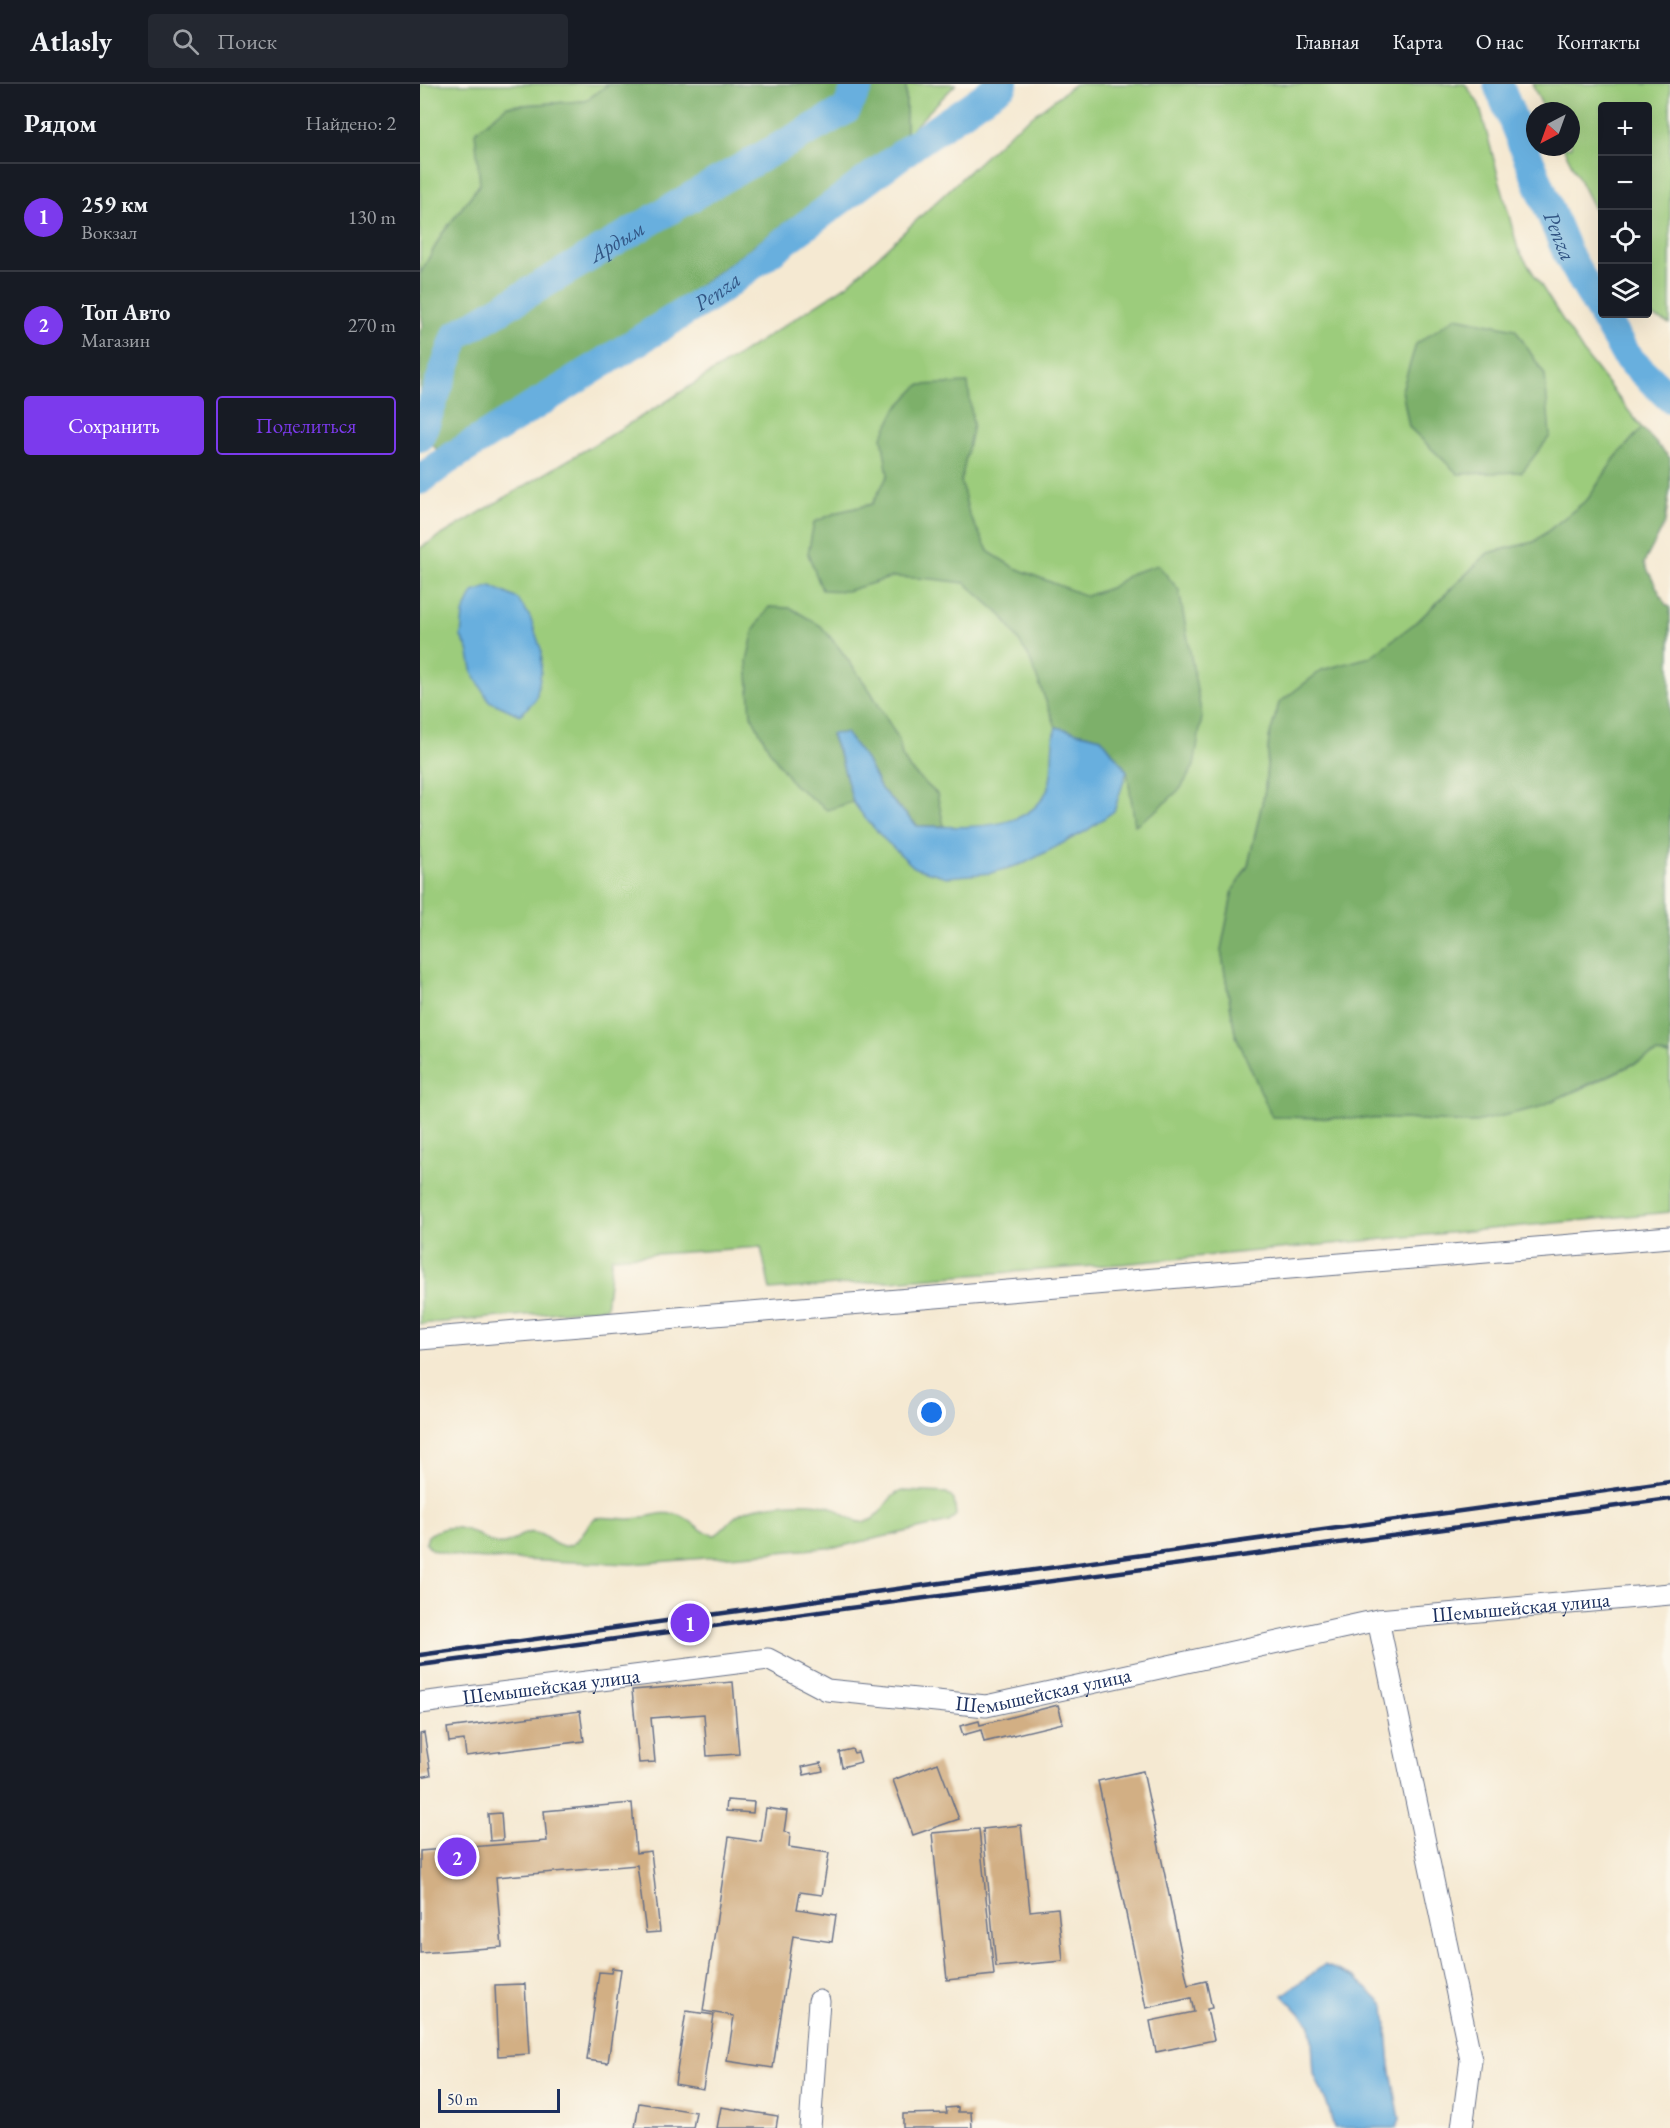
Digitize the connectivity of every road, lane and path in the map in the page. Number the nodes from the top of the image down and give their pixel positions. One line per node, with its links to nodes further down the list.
1 (1670, 1237): 2 (street)
2 (420, 1339)
3 (1670, 1594): 4 (street, Шемышейская улица)
4 (1378, 1620): 5 (street, Шемышейская улица); 8 (street)
5 (420, 1703)
6 (819, 2001): 7 (street)
7 (810, 2128)
8 (1462, 2128)

